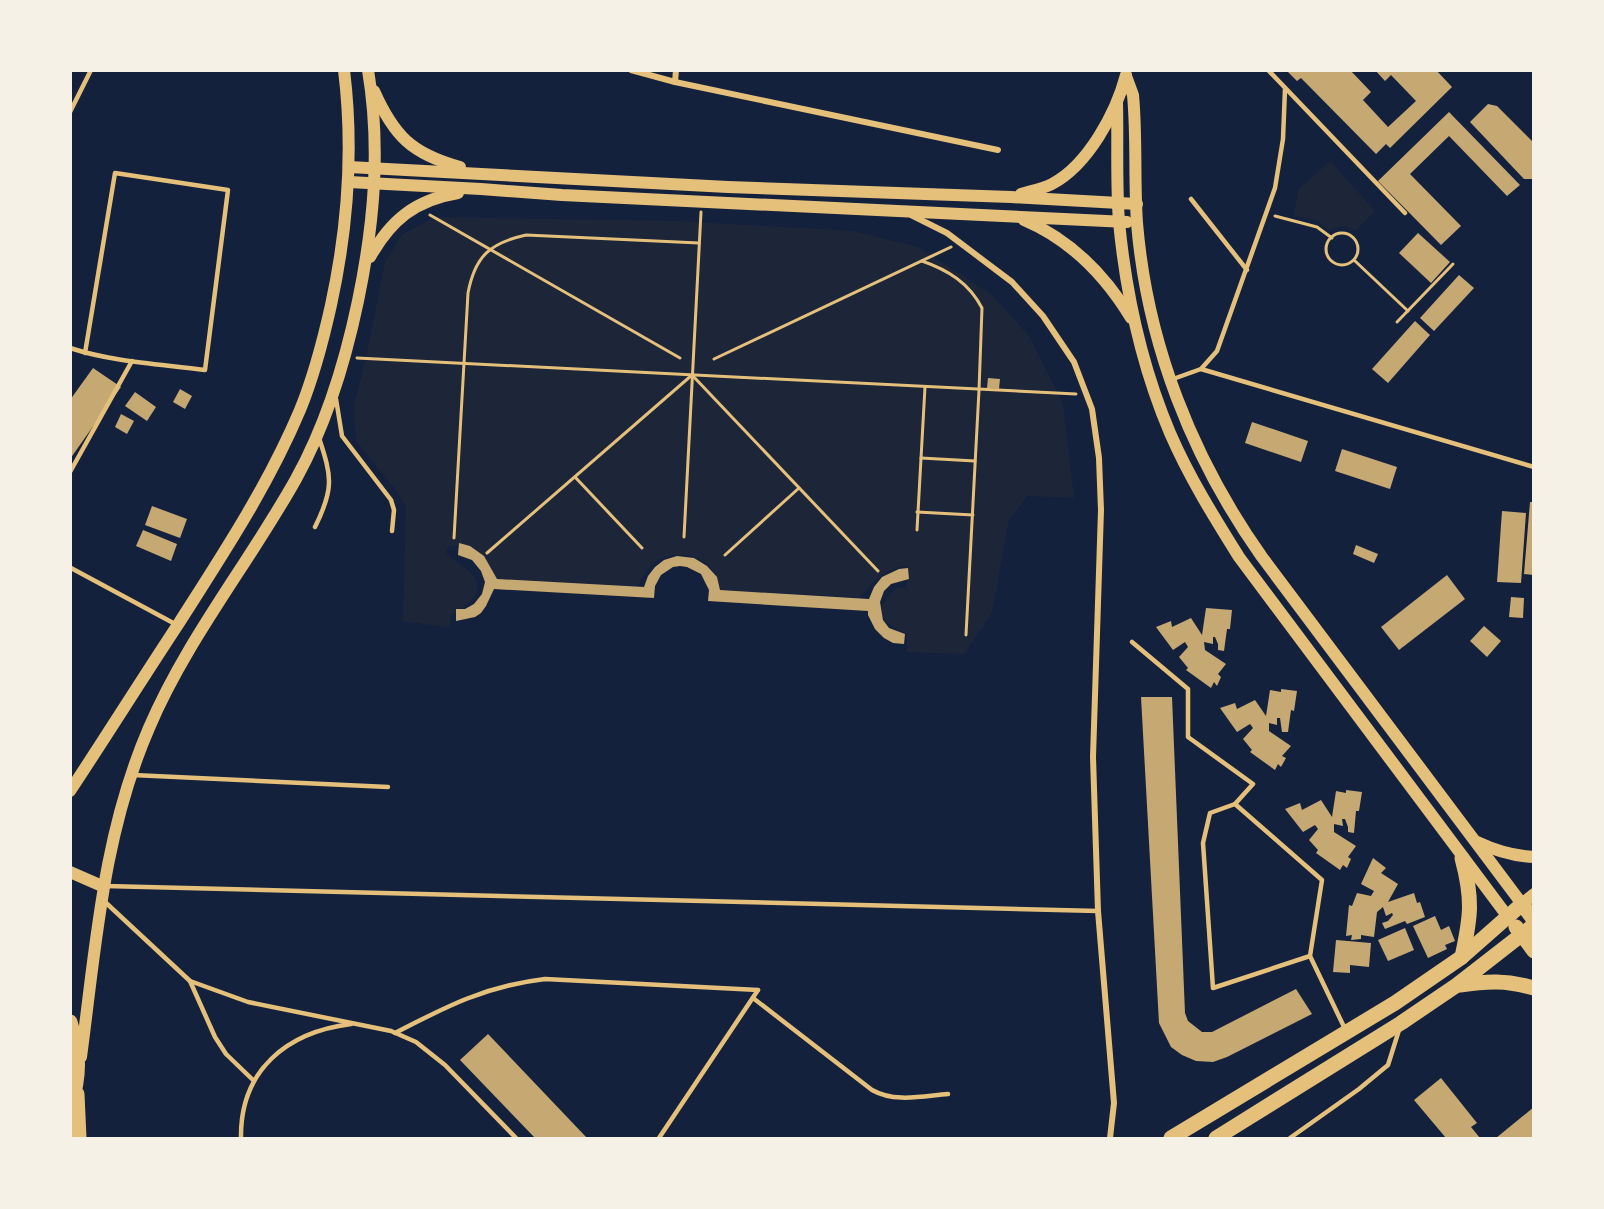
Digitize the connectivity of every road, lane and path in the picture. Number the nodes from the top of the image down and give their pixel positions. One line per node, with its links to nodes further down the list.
1 (91, 70): 11 (lane)
2 (344, 70): 13 (main road)
3 (631, 70): 8 (street)
4 (676, 70): 8 (street)
5 (1268, 70): 9 (lane)
6 (1126, 74): 10 (main road); 23 (main road)
7 (369, 76): 14 (main road); 15 (main road)
8 (675, 82): 12 (street)
9 (1285, 89): 26 (lane); 27 (lane)
10 (1117, 103): 19 (main road); 22 (main road)
11 (70, 112)
12 (998, 150)
13 (349, 167): 14 (main road); 16 (main road)
14 (375, 168): 15 (main road); 17 (main road)
15 (480, 173): 19 (main road)
16 (349, 182): 17 (main road); 76 (main road)
17 (375, 183): 18 (main road); 37 (main road)
18 (481, 189): 21 (main road); 24 (main road)
19 (1011, 197): 22 (main road)
20 (1191, 199): 39 (lane)
21 (701, 202): 25 (main road); 32 (path)
22 (1119, 204): 23 (main road); 29 (main road)
23 (1137, 204): 30 (main road)
24 (415, 207): 34 (path); 37 (main road)
25 (902, 210): 28 (main road); 33 (street)
26 (1405, 213)
27 (1266, 214): 31 (path); 39 (lane)
28 (1015, 216): 29 (main road); 42 (main road)
29 (1119, 222): 30 (main road); 42 (main road)
30 (1137, 223): 52 (main road)
31 (1332, 238): 35 (path); 35 (path)
32 (699, 243): 34 (path); 51 (path)
33 (960, 243): 36 (path); 56 (street)
34 (490, 249): 46 (path); 49 (path)
35 (1354, 260): 40 (path)
36 (922, 261): 47 (path); 54 (path)
37 (366, 263): 45 (main road)
38 (1454, 264): 40 (path)
39 (1247, 270): 50 (lane)
40 (1408, 311): 41 (path)
41 (1397, 322)
42 (1135, 324): 84 (main road)
43 (70, 348): 44 (lane)
44 (85, 353): 48 (lane); 48 (lane)
45 (346, 358): 49 (path); 55 (main road)
46 (680, 358)
47 (714, 359)
48 (132, 361): 61 (lane)
49 (464, 364): 51 (path); 70 (path)
50 (1201, 369): 52 (lane); 60 (lane)
51 (693, 375): 53 (path); 62 (path); 63 (path); 69 (path)
52 (1169, 381): 83 (main road)
53 (925, 387): 54 (path); 58 (path)
54 (979, 390): 56 (path); 59 (path)
55 (335, 393): 57 (main road); 68 (lane)
56 (1086, 395): 89 (street)
57 (318, 434): 66 (lane); 79 (main road)
58 (921, 458): 59 (path); 64 (path)
59 (975, 461): 65 (path)
60 (1533, 467)
61 (70, 472)
62 (575, 477): 71 (path); 72 (path)
63 (799, 488): 73 (path); 75 (path)
64 (918, 512): 65 (path); 67 (path)
65 (973, 515): 77 (path)
66 (315, 527)
67 (917, 530)
68 (392, 531)
69 (684, 537)
70 (454, 538)
71 (642, 548)
72 (486, 553)
73 (725, 555)
74 (71, 568): 76 (lane)
75 (878, 571)
76 (177, 625): 81 (main road)
77 (966, 635)
78 (1132, 642): 82 (lane)
79 (131, 775): 80 (lane); 87 (main road)
80 (388, 787)
81 (70, 791)
82 (1235, 804): 94 (lane); 94 (lane)
83 (1476, 841): 85 (main road); 88 (main road)
84 (1462, 858): 90 (main road); 95 (main road)
85 (1533, 858)
86 (70, 872): 87 (main road)
87 (101, 892): 89 (lane); 96 (lane); 105 (main road)
88 (1528, 899): 90 (main road); 91 (main road)
89 (1098, 911): 113 (street)
90 (1508, 917): 92 (main road); 95 (main road)
91 (1533, 920)
92 (1528, 930): 93 (main road); 97 (main road)
93 (1533, 951)
94 (1310, 956): 104 (lane)
95 (1462, 957): 104 (main road)
96 (190, 981): 101 (lane); 106 (lane)
97 (1456, 985): 98 (main road); 102 (main road)
98 (1533, 988)
99 (753, 998): 103 (lane); 107 (lane); 112 (lane)
100 (70, 1022): 105 (main road)
101 (356, 1023): 103 (lane); 106 (lane)
102 (1401, 1023): 115 (main road); 116 (lane)
103 (395, 1032): 111 (lane)
104 (1347, 1033): 114 (main road)
105 (78, 1080): 108 (main road); 109 (main road)
106 (254, 1080): 110 (lane)
107 (948, 1094)
108 (70, 1107)
109 (79, 1138)
110 (241, 1138)
111 (514, 1138)
112 (659, 1138)
113 (1110, 1138)
114 (1172, 1138)
115 (1216, 1138)
116 (1290, 1138)

